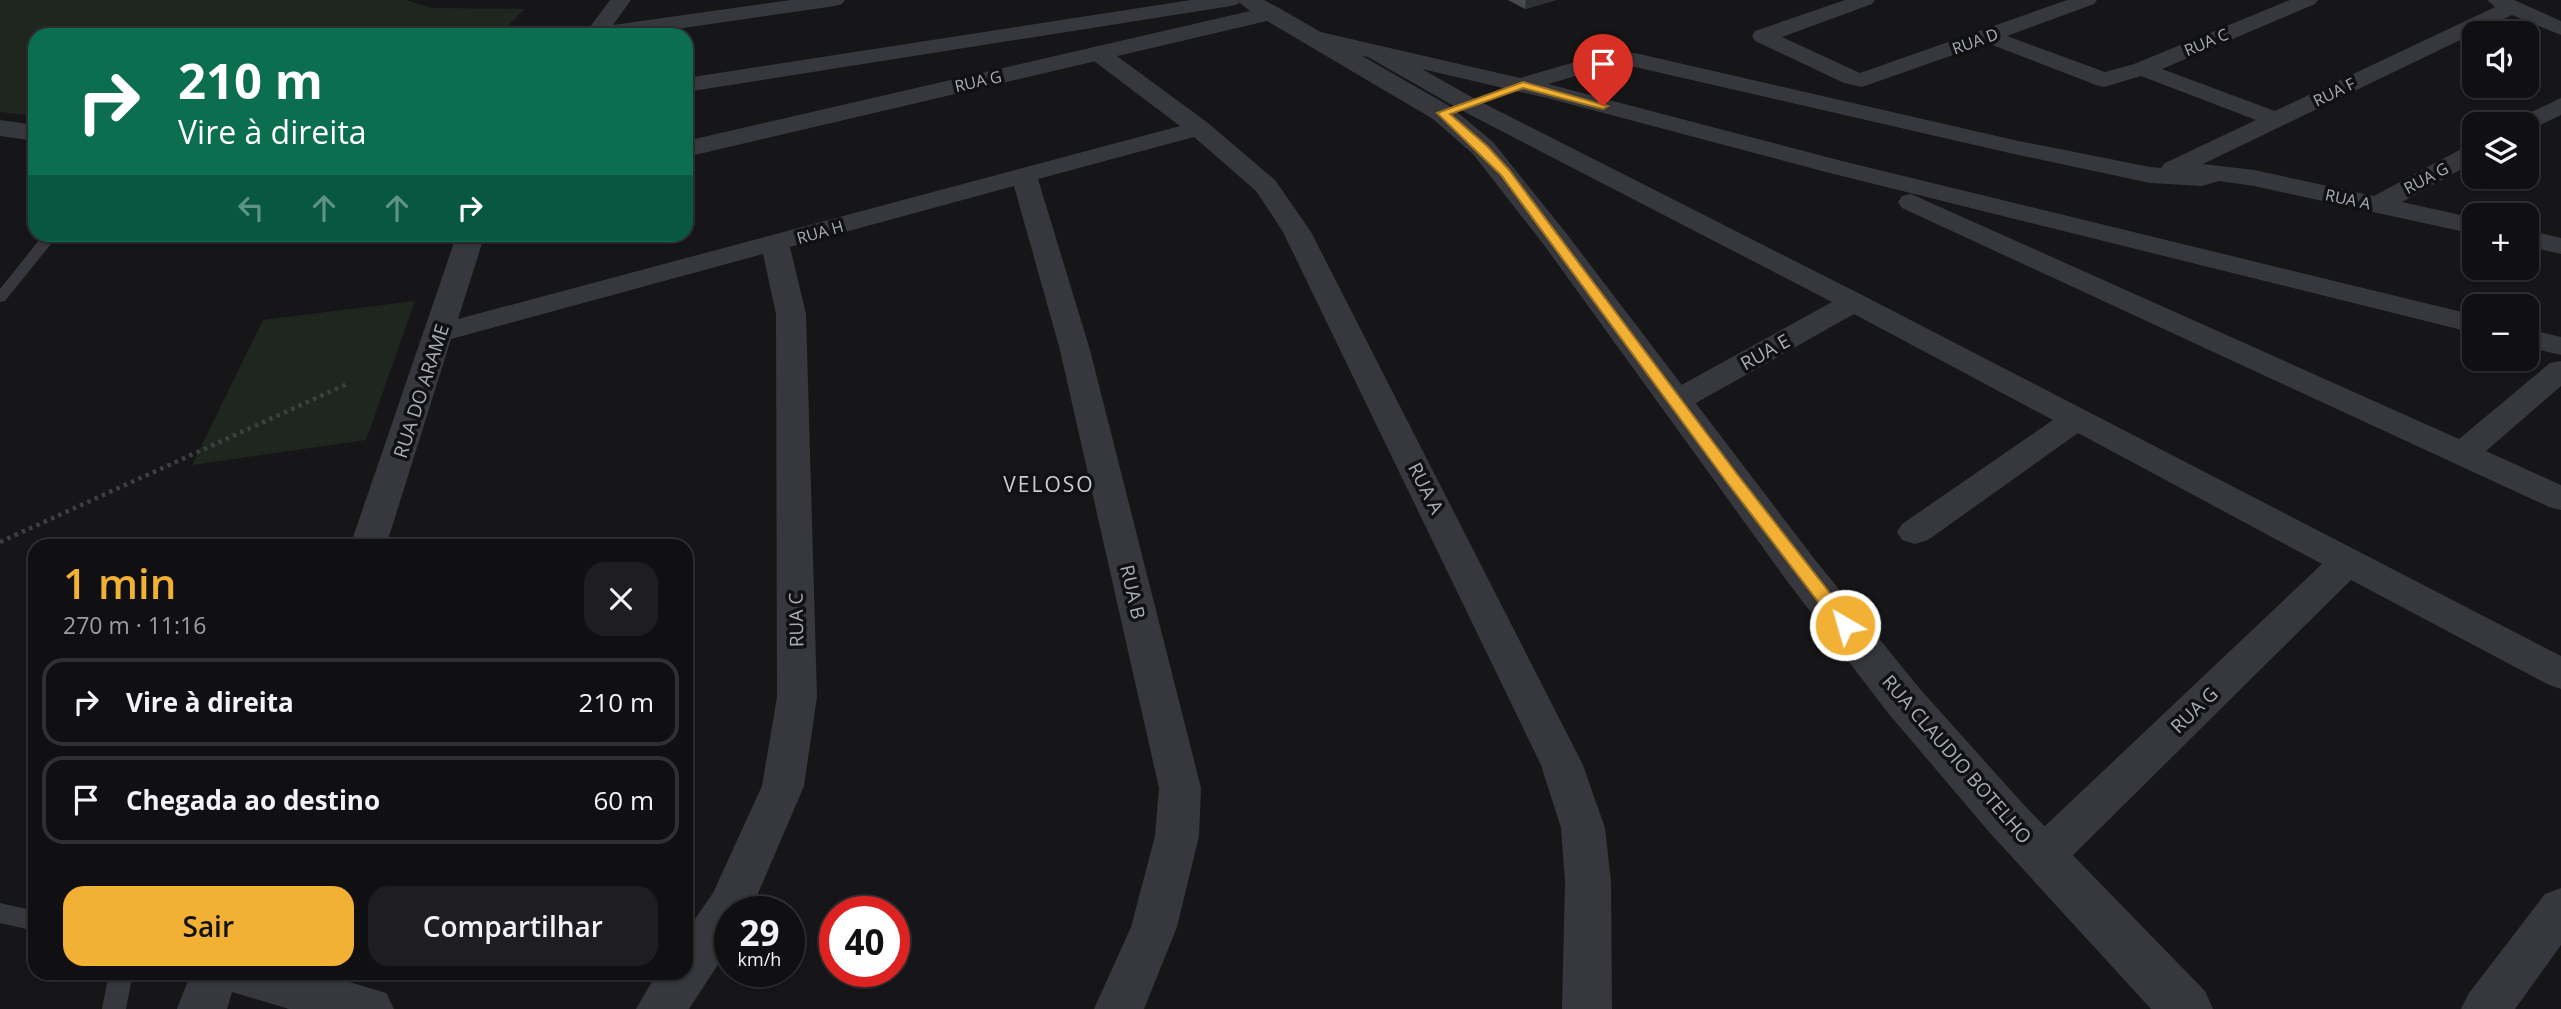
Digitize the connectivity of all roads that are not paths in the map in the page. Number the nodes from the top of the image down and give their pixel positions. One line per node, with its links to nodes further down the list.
1 (621, 0): 9 (street)
2 (835, 0): 10 (street)
3 (1231, 0): 17 (street)
4 (1866, 0): 12 (street, RUA D)
5 (2087, 0): 12 (street, RUA D)
6 (2308, 0): 16 (street, RUA C)
7 (2504, 3): 11 (street); 22 (street, RUA F)
8 (1259, 6): 13 (street, RUA CLAUDIO BOTELHO); 14 (street, RUA G)
9 (600, 28)
10 (637, 28)
11 (2561, 29)
12 (1988, 36): 16 (street, RUA C)
13 (1317, 38): 15 (street); 20 (street, RUA CLAUDIO BOTELHO)
14 (1098, 53): 24 (street, RUA A); 27 (street, RUA G)
15 (1377, 53): 18 (street); 20 (street)
16 (2142, 69): 22 (street)
17 (693, 84)
18 (1523, 85): 20 (street, RUA A); 30 (street); 31 (street, RUA A)
19 (2561, 105): 21 (street)
20 (1455, 108): 26 (street); 28 (street, RUA CLAUDIO BOTELHO)
21 (2539, 117)
22 (2276, 120): 31 (street, RUA F)
23 (0, 128): 25 (street)
24 (1199, 128): 32 (street, RUA H); 69 (street, RUA A)
25 (28, 133)
26 (1531, 136): 28 (street); 41 (street)
27 (693, 147)
28 (1483, 148): 47 (street, RUA CLAUDIO BOTELHO)
29 (2462, 159): 33 (street, RUA G)
30 (1835, 167): 42 (street); 49 (street)
31 (2166, 172): 33 (street, RUA A)
32 (1024, 174): 38 (street, RUA H); 68 (street, RUA B)
33 (2377, 205): 34 (street, RUA A)
34 (2462, 223)
35 (2539, 241): 39 (street)
36 (46, 242): 40 (lane)
37 (468, 242): 43 (street, RUA DO ARAME)
38 (775, 244): 43 (street, RUA H); 59 (street, RUA C)
39 (2561, 246)
40 (0, 298)
41 (1854, 302): 47 (street, RUA E); 48 (street)
42 (2462, 321)
43 (440, 333): 52 (street, RUA DO ARAME)
44 (2539, 341): 45 (street)
45 (2561, 346)
46 (2561, 370): 49 (street)
47 (1676, 401): 55 (street, RUA CLAUDIO BOTELHO)
48 (2075, 420): 51 (street); 53 (street)
49 (2462, 454): 50 (street)
50 (2561, 499)
51 (1915, 532)
52 (370, 539)
53 (2346, 563): 54 (street); 55 (street, RUA G)
54 (2561, 674)
55 (2042, 857): 70 (street, RUA CLAUDIO BOTELHO)
56 (2561, 908): 71 (street)
57 (0, 913): 58 (lane)
58 (28, 919)
59 (693, 962)
60 (120, 980): 64 (lane)
61 (212, 980): 65 (street)
62 (264, 980): 66 (street)
63 (681, 980): 67 (street, RUA C)
64 (114, 1009)
65 (202, 1009)
66 (369, 1009)
67 (661, 1009)
68 (1119, 1009)
69 (1587, 1009)
70 (2186, 1009)
71 (2486, 1009)

